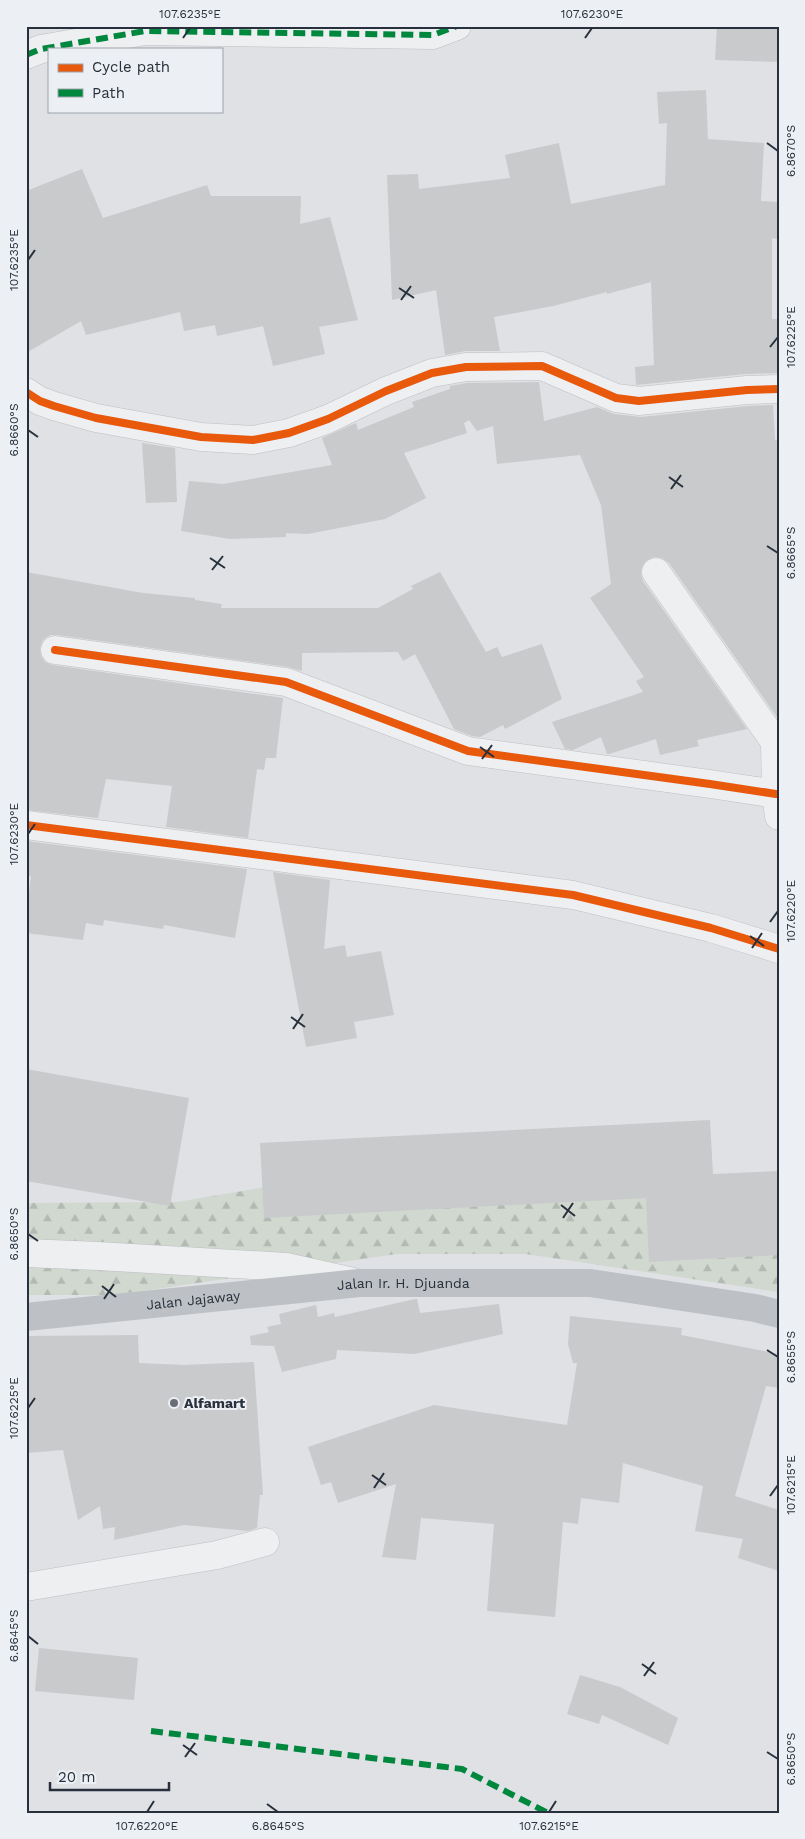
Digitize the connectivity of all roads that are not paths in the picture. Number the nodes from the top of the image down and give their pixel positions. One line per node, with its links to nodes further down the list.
1 (457, 26): 2 (street)
2 (26, 55)
3 (779, 389): 4 (street)
4 (26, 392)
5 (656, 572): 7 (street)
6 (54, 650): 8 (street)
7 (777, 742): 8 (street)
8 (777, 805)
9 (26, 825): 10 (street)
10 (779, 949)
11 (26, 1253): 12 (street, Jalan Ir. H. Djuanda)
12 (360, 1283): 13 (main road, Jalan Ir. H. Djuanda); 14 (main road, Jalan Jajaway)
13 (779, 1314)
14 (26, 1317)
15 (265, 1542): 16 (street)
16 (26, 1587)

